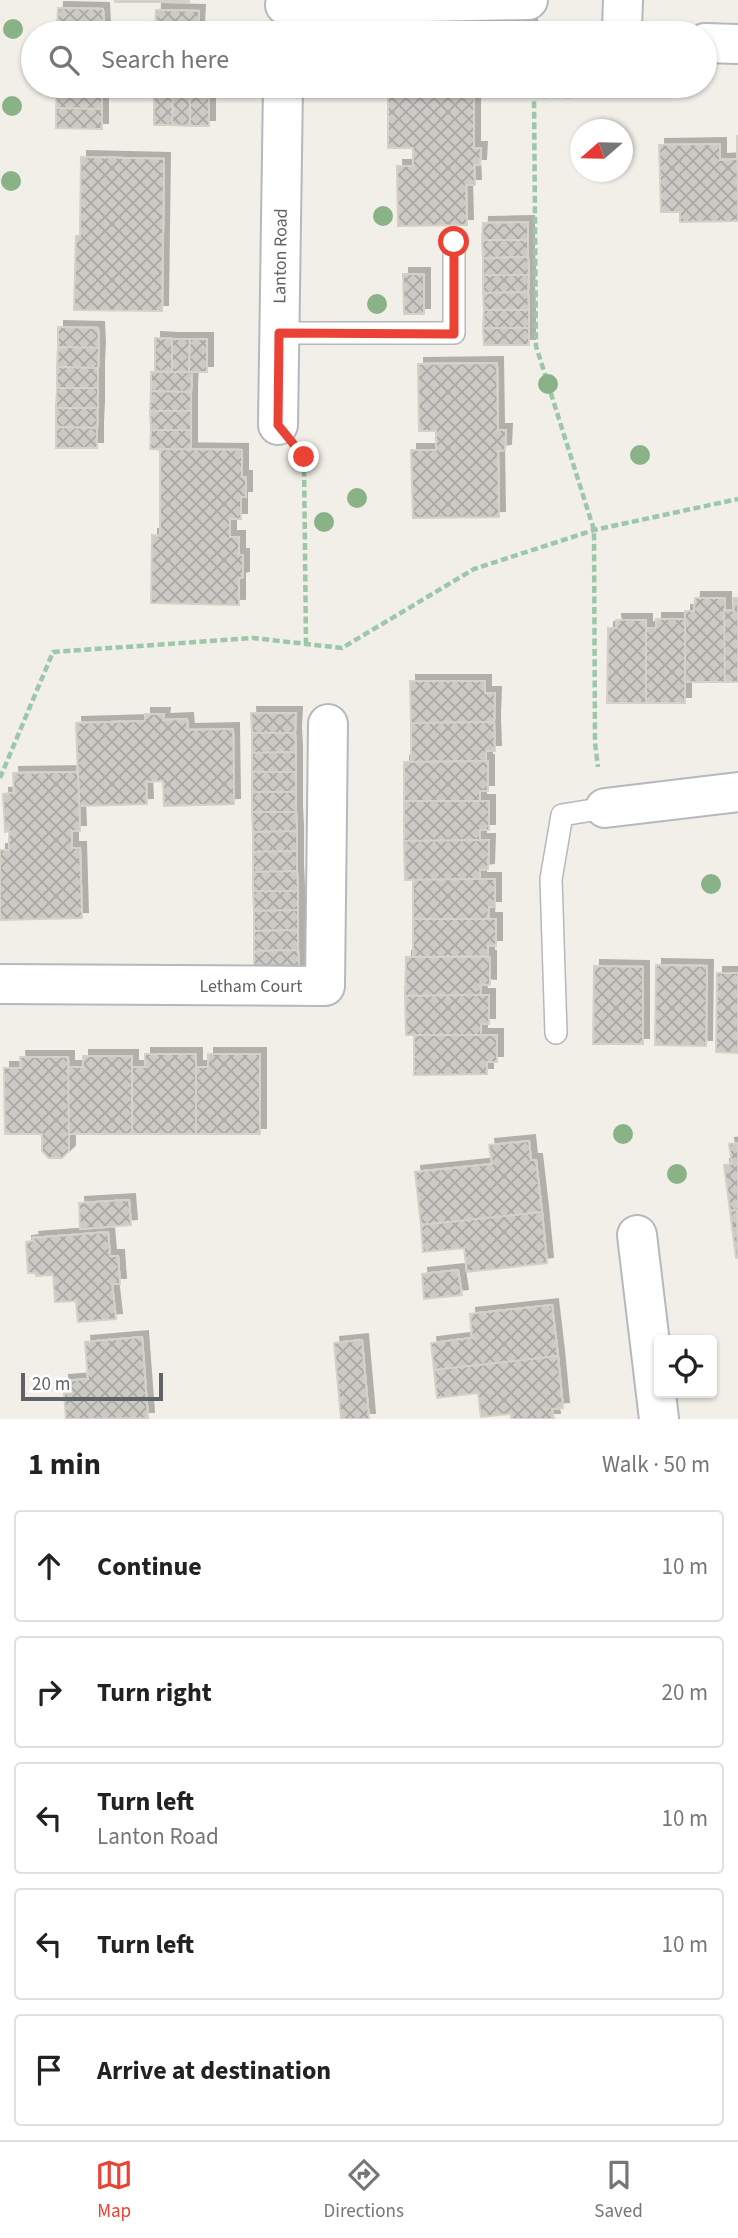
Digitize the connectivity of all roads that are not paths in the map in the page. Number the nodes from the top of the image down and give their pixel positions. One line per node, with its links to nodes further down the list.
1 (528, 0): 3 (street)
2 (623, 0): 4 (street)
3 (284, 13)
4 (622, 21)
5 (717, 43): 6 (street)
6 (738, 44)
7 (283, 98): 9 (street, Lanton Road)
8 (454, 242): 9 (lane)
9 (279, 333): 10 (street, Lanton Road)
10 (278, 425)
11 (328, 724): 14 (street, Letham Court)
12 (738, 792): 13 (street)
13 (604, 808): 15 (lane)
14 (0, 984)
15 (555, 1033)
16 (637, 1235): 17 (street)
17 (659, 1419)

